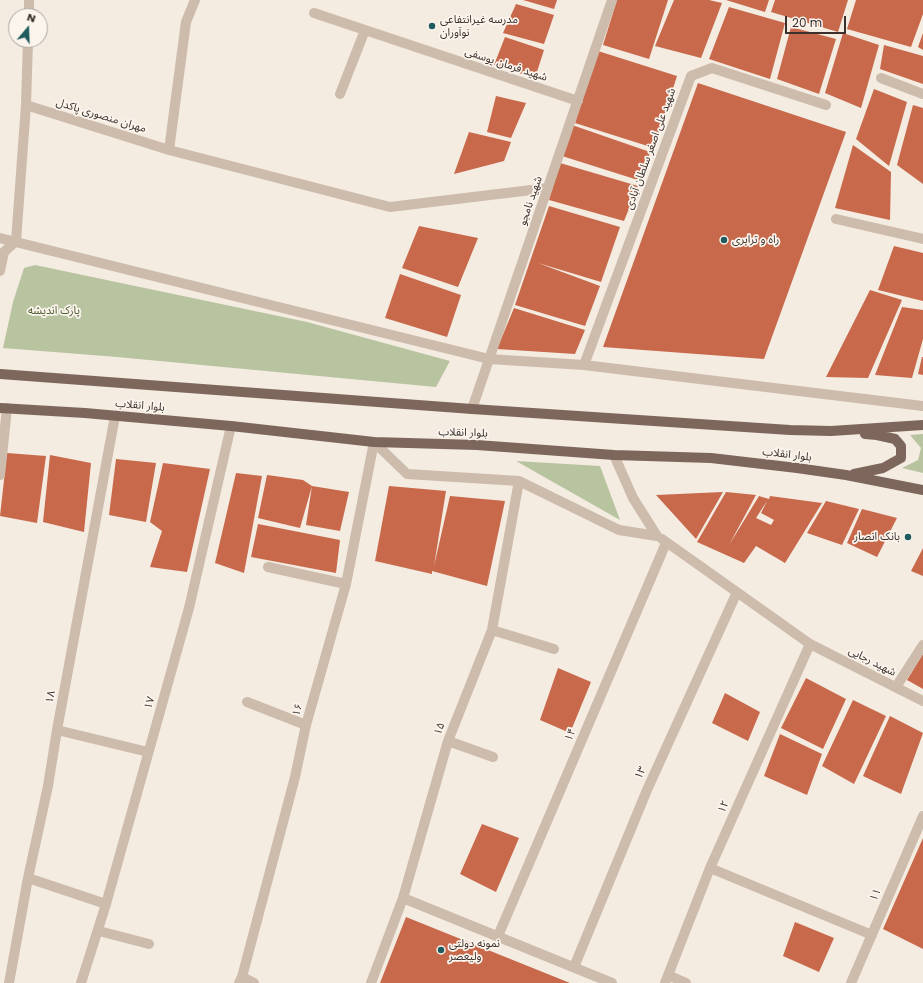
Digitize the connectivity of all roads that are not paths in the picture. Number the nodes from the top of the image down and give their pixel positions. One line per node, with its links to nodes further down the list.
1 (195, 0): 12 (street)
2 (612, 0): 9 (street, شهید نامجو)
3 (314, 13): 4 (street, شهید فرمان یوسفی)
4 (365, 30): 7 (street); 9 (street, شهید فرمان یوسفی)
5 (28, 48): 10 (street)
6 (881, 78): 8 (street)
7 (340, 94)
8 (923, 94)
9 (578, 101): 13 (street, شهید نامجو)
10 (26, 104): 12 (street, مهران منصوری پاکدل); 17 (street)
11 (826, 105): 20 (street, شهید علی اصغر سلطان آبادی)
12 (169, 150): 13 (street, مهران منصوری پاکدل)
13 (548, 188): 19 (street, شهید نامجو)
14 (836, 219): 16 (street)
15 (0, 238): 17 (street)
16 (923, 239)
17 (16, 241): 18 (street); 19 (street)
18 (0, 271)
19 (489, 359): 20 (street); 24 (street, شهید نامجو)
20 (584, 365): 22 (street)
21 (0, 374): 24 (main road, بلوار انقلاب)
22 (923, 406)
23 (4, 408): 25 (main road, بلوار انقلاب); 31 (street)
24 (472, 409): 28 (main road, بلوار انقلاب)
25 (115, 416): 27 (main road, بلوار انقلاب); 48 (street, ۱۸)
26 (923, 425): 28 (main road, بلوار انقلاب)
27 (232, 426): 29 (main road, بلوار انقلاب); 50 (street, ۱۷)
28 (831, 431): 32 (main road)
29 (374, 442): 30 (main road, بلوار انقلاب); 33 (street); 38 (street, ۱۶)
30 (614, 454): 32 (main road, بلوار انقلاب); 35 (street)
31 (0, 475)
32 (846, 475): 34 (main road, بلوار انقلاب)
33 (519, 481): 35 (street); 40 (street, ۱۵)
34 (923, 490)
35 (657, 536): 36 (street, شهید رجایی)
36 (666, 543): 39 (street, شهید رجایی); 59 (street, ۱۴)
37 (268, 566): 38 (street)
38 (346, 584): 47 (street, ۱۶)
39 (737, 592): 41 (street, شهید رجایی); 61 (street, ۱۳)
40 (492, 630): 43 (street); 49 (street, ۱۵)
41 (810, 644): 44 (street, شهید رجایی); 53 (street, ۱۲)
42 (923, 645): 44 (street)
43 (554, 649)
44 (896, 687): 45 (street, شهید رجایی)
45 (923, 701)
46 (247, 702): 47 (street)
47 (306, 725): 63 (street, ۱۶)
48 (57, 730): 50 (street); 54 (street, ۱۸)
49 (448, 741): 51 (street); 55 (street, ۱۵)
50 (148, 752): 56 (street, ۱۷)
51 (493, 757)
52 (923, 816): 58 (street, ۱۱)
53 (710, 868): 58 (street); 62 (street, ۱۲)
54 (28, 878): 56 (street); 64 (street, ۱۸)
55 (403, 898): 59 (street); 67 (street, ۱۵)
56 (106, 904): 57 (street, ۱۷)
57 (99, 932): 60 (street); 65 (street, ۱۷)
58 (872, 935): 70 (street, ۱۱)
59 (498, 936): 61 (street)
60 (149, 944)
61 (574, 967): 68 (street)
62 (667, 979): 69 (street)
63 (241, 980): 66 (street)
64 (9, 983)
65 (81, 983)
66 (254, 983)
67 (371, 983)
68 (612, 983)
69 (686, 983)
70 (850, 983)

